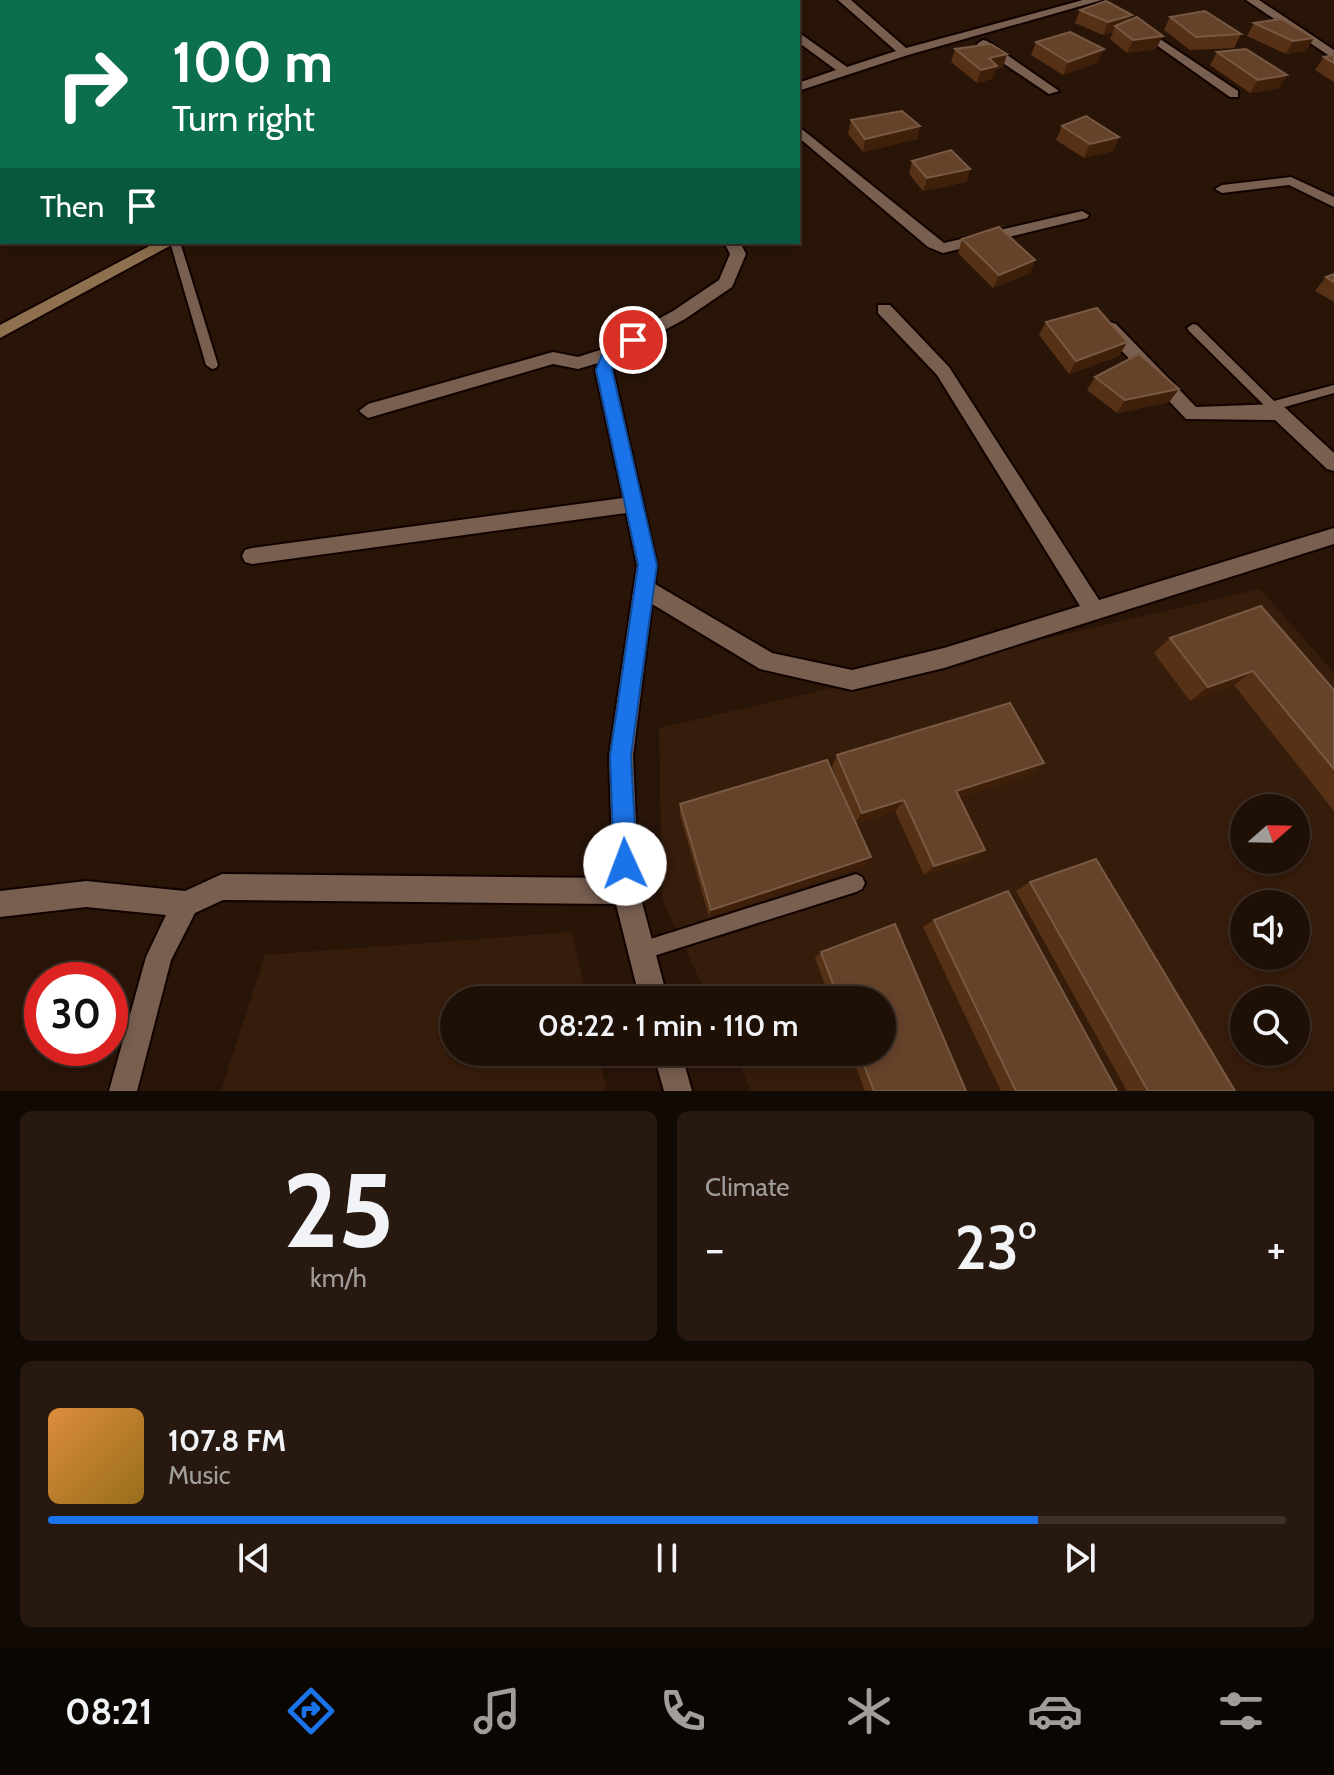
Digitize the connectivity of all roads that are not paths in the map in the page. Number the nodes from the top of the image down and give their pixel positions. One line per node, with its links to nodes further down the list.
1 (844, 0): 8 (street)
2 (1098, 0): 4 (street); 6 (street)
3 (1252, 0): 9 (street)
4 (1112, 9)
5 (1124, 17): 13 (street)
6 (970, 35): 8 (street); 12 (street)
7 (800, 38): 10 (street)
8 (904, 52): 10 (street)
9 (1334, 55)
10 (847, 73): 11 (street)
11 (800, 86)
12 (1053, 91)
13 (1234, 94)
14 (800, 132): 17 (street)
15 (1222, 189): 16 (street)
16 (1334, 203)
17 (1082, 215)
18 (165, 244): 24 (main road)
19 (176, 244): 26 (lane)
20 (733, 244): 25 (street)
21 (884, 309): 35 (street)
22 (1110, 328): 28 (street)
23 (1193, 328): 28 (lane)
24 (0, 332)
25 (609, 353): 29 (street); 31 (street)
26 (212, 365)
27 (1334, 389): 28 (lane)
28 (1276, 409): 30 (street)
29 (368, 411)
30 (1334, 464)
31 (634, 504): 33 (street); 34 (street)
32 (1334, 536): 35 (street)
33 (252, 556)
34 (644, 588): 35 (street); 37 (street)
35 (1094, 610)
36 (856, 883): 40 (lane)
37 (626, 891): 39 (street); 40 (street)
38 (0, 904): 39 (street)
39 (186, 904): 43 (street)
40 (641, 951): 41 (street)
41 (650, 986)
42 (671, 1066): 44 (street)
43 (123, 1091)
44 (678, 1091)

